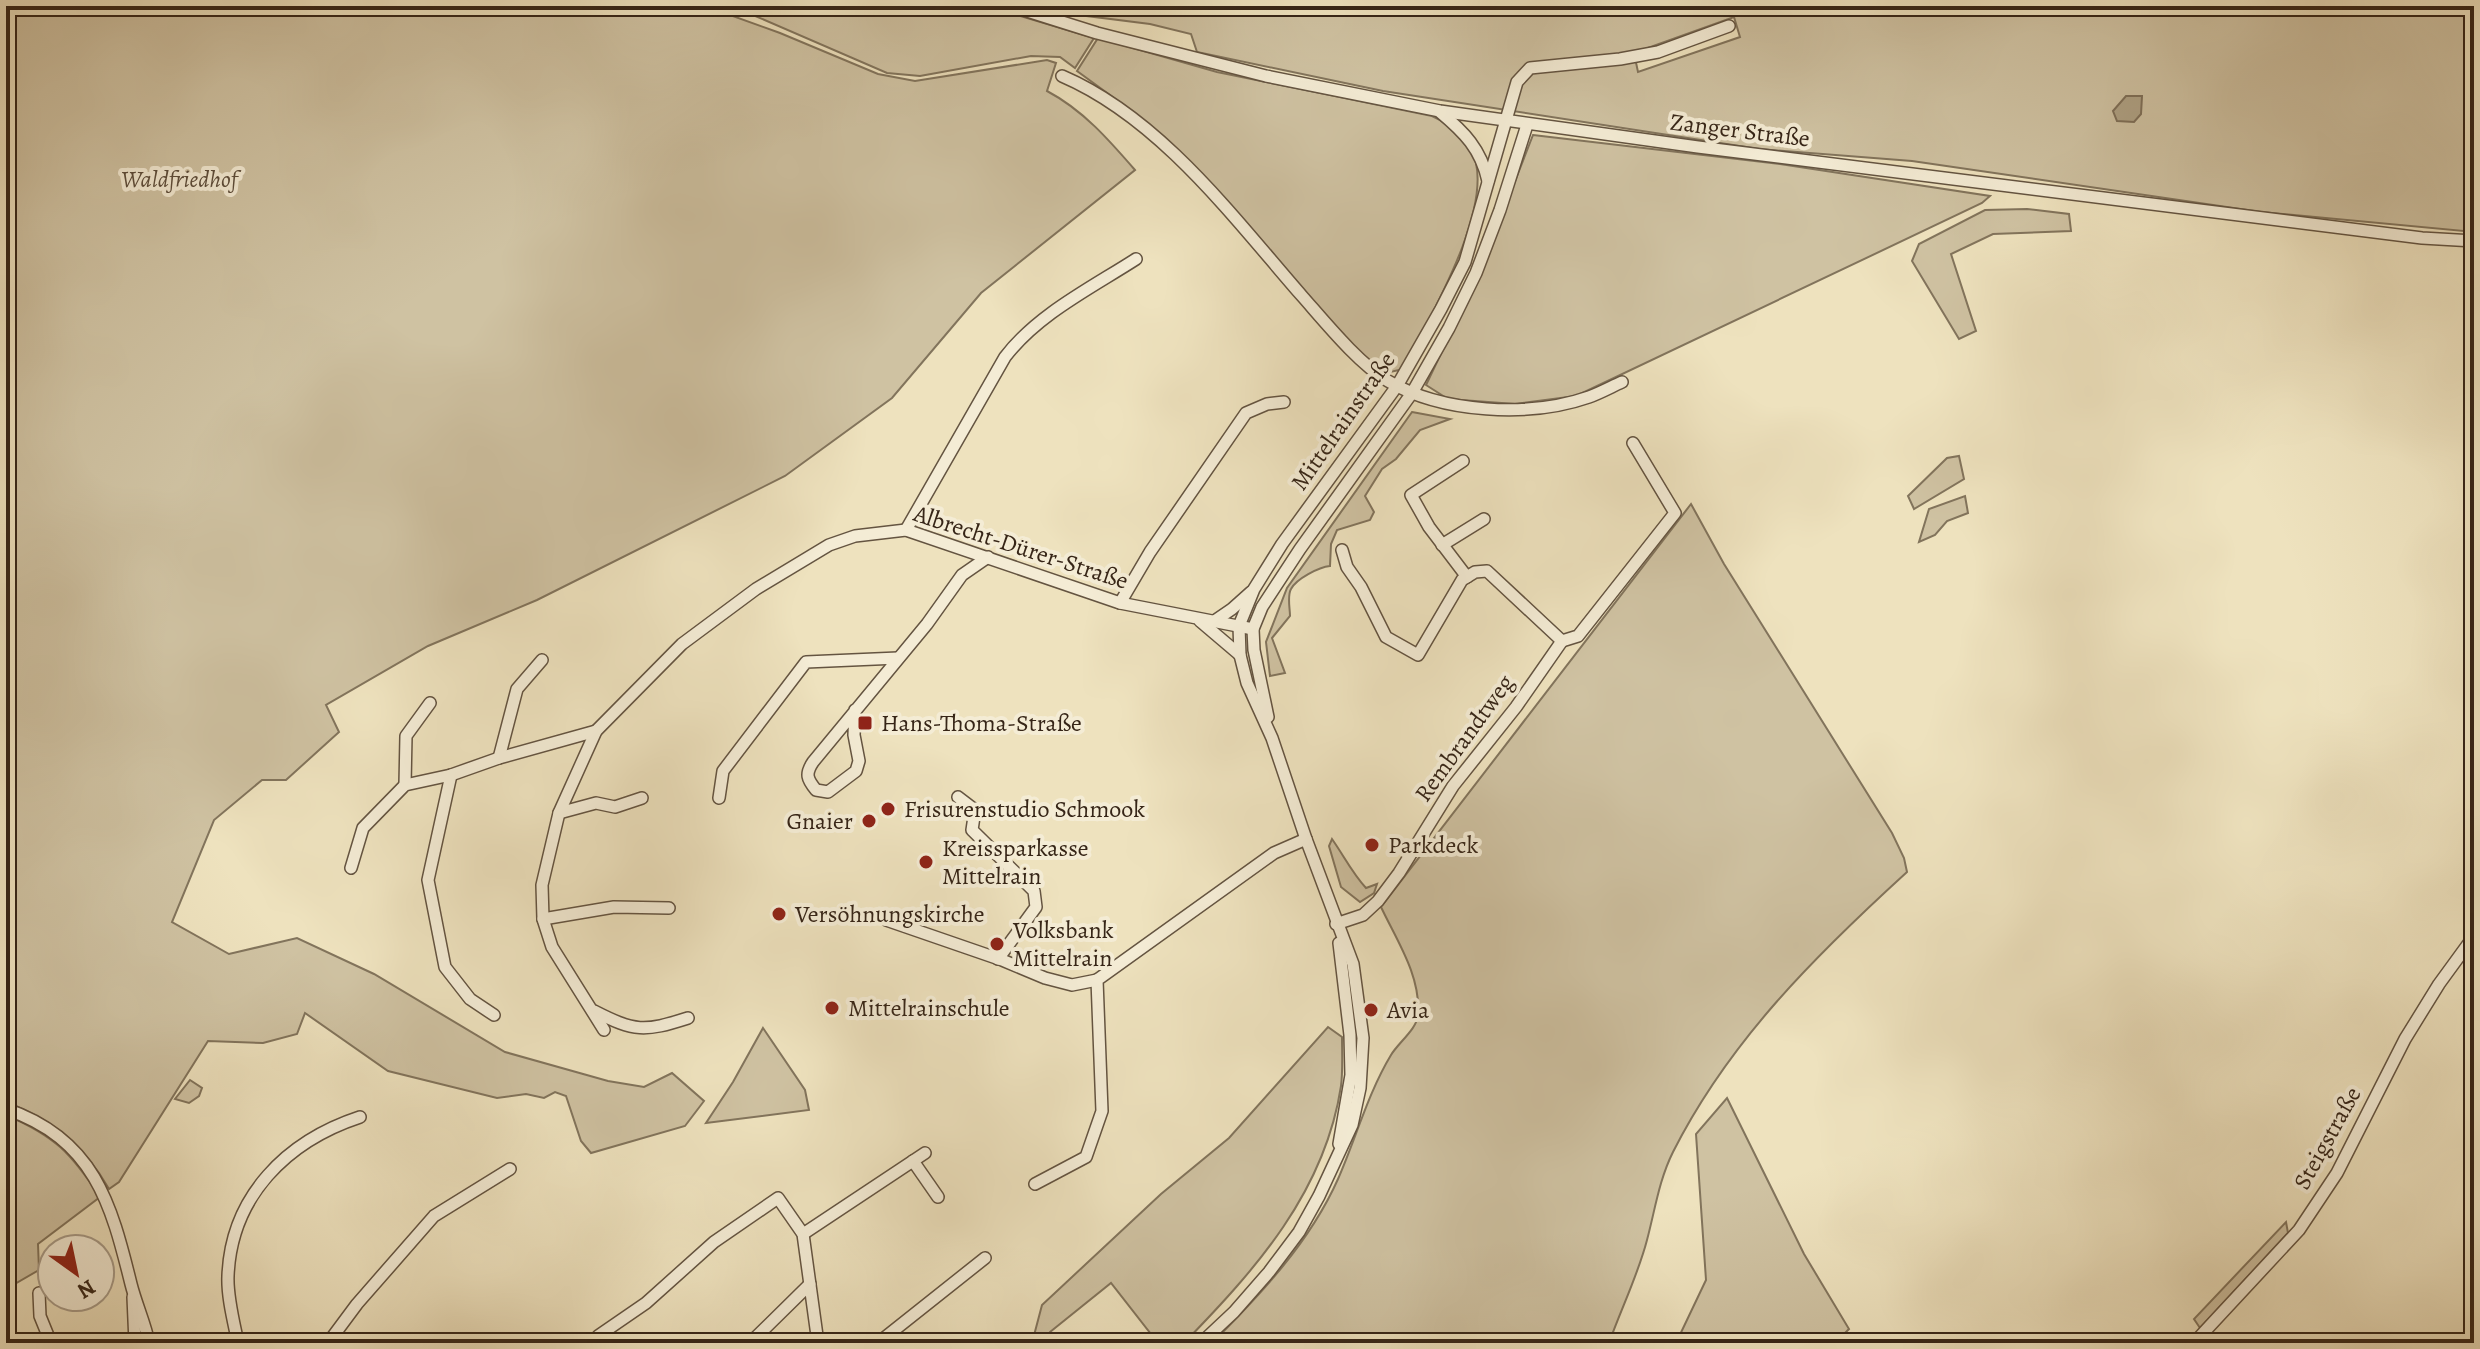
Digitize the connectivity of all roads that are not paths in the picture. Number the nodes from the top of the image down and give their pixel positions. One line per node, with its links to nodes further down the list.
1 (1011, 6): 4 (street, Zanger Straße)
2 (1729, 26): 5 (street, Mittelrainstraße)
3 (1062, 76): 11 (street)
4 (1440, 111): 5 (street, Zanger Straße); 7 (street)
5 (1506, 122): 6 (street, Zanger Straße); 7 (street, Mittelrainstraße)
6 (1527, 125): 8 (street, Zanger Straße); 12 (street, Mittelrainstraße)
7 (1489, 183): 11 (street, Mittelrainstraße)
8 (2474, 241)
9 (1136, 259): 17 (street)
10 (1622, 382): 12 (street)
11 (1397, 386): 12 (street); 22 (street, Mittelrainstraße)
12 (1412, 393): 27 (street, Mittelrainstraße)
13 (1284, 402): 23 (street)
14 (1633, 443): 28 (street, Rembrandtweg)
15 (1463, 461): 18 (street)
16 (1484, 519): 18 (street)
17 (906, 530): 20 (street, Albrecht-Dürer-Straße); 34 (street, Albrecht-Dürer-Straße)
18 (1442, 545): 21 (street)
19 (1342, 550): 21 (street)
20 (988, 557): 23 (street, Albrecht-Dürer-Straße); 30 (street)
21 (1467, 577): 28 (street)
22 (1254, 589): 25 (street); 26 (street, Mittelrainstraße)
23 (1120, 603): 24 (street, Albrecht-Dürer-Straße)
24 (1199, 620): 25 (street, Albrecht-Dürer-Straße); 29 (street)
25 (1213, 622): 26 (street, Albrecht-Dürer-Straße)
26 (1239, 626): 27 (street, Albrecht-Dürer-Straße); 29 (street, Mittelrainstraße)
27 (1253, 629): 35 (street, Mittelrainstraße)
28 (1562, 641): 48 (street, Rembrandtweg)
29 (1240, 655): 35 (street, Mittelrainstraße)
30 (898, 658): 33 (street); 41 (street)
31 (542, 660): 36 (street)
32 (430, 703): 38 (street)
33 (855, 710): 33 (street)
34 (596, 731): 36 (street); 42 (street, Albrecht-Dürer-Straße)
35 (1272, 738): 43 (street, Mittelrainstraße)
36 (499, 758): 37 (street)
37 (451, 775): 38 (street); 53 (street)
38 (405, 785): 44 (street)
39 (958, 797): 50 (street)
40 (642, 798): 42 (street)
41 (719, 798)
42 (559, 813): 46 (street, Albrecht-Dürer-Straße)
43 (1306, 839): 48 (street, Mittelrainstraße); 51 (street)
44 (351, 868)
45 (669, 908): 46 (street)
46 (543, 919): 52 (street, Albrecht-Dürer-Straße)
47 (886, 920): 50 (street)
48 (1336, 924): 77 (street, Mittelrainstraße)
49 (2474, 936): 78 (street, Steigstraße)
50 (998, 959): 51 (street)
51 (1097, 980): 61 (street)
52 (593, 1011): 54 (street); 55 (street, Albrecht-Dürer-Straße)
53 (494, 1015)
54 (688, 1018)
55 (604, 1030)
56 (6, 1109): 66 (street)
57 (360, 1117): 72 (street)
58 (925, 1153): 59 (street)
59 (913, 1161): 62 (street); 63 (street)
60 (510, 1169): 73 (street)
61 (1035, 1184)
62 (938, 1197)
63 (803, 1234): 65 (street); 68 (street)
64 (985, 1258): 76 (street)
65 (810, 1284): 74 (street); 75 (street)
66 (133, 1289): 70 (street); 71 (street)
67 (40, 1313): 69 (street)
68 (598, 1336)
69 (51, 1343)
70 (135, 1343)
71 (149, 1343)
72 (238, 1343)
73 (328, 1343)
74 (750, 1343)
75 (818, 1343)
76 (878, 1343)
77 (1201, 1343)
78 (2194, 1343)

